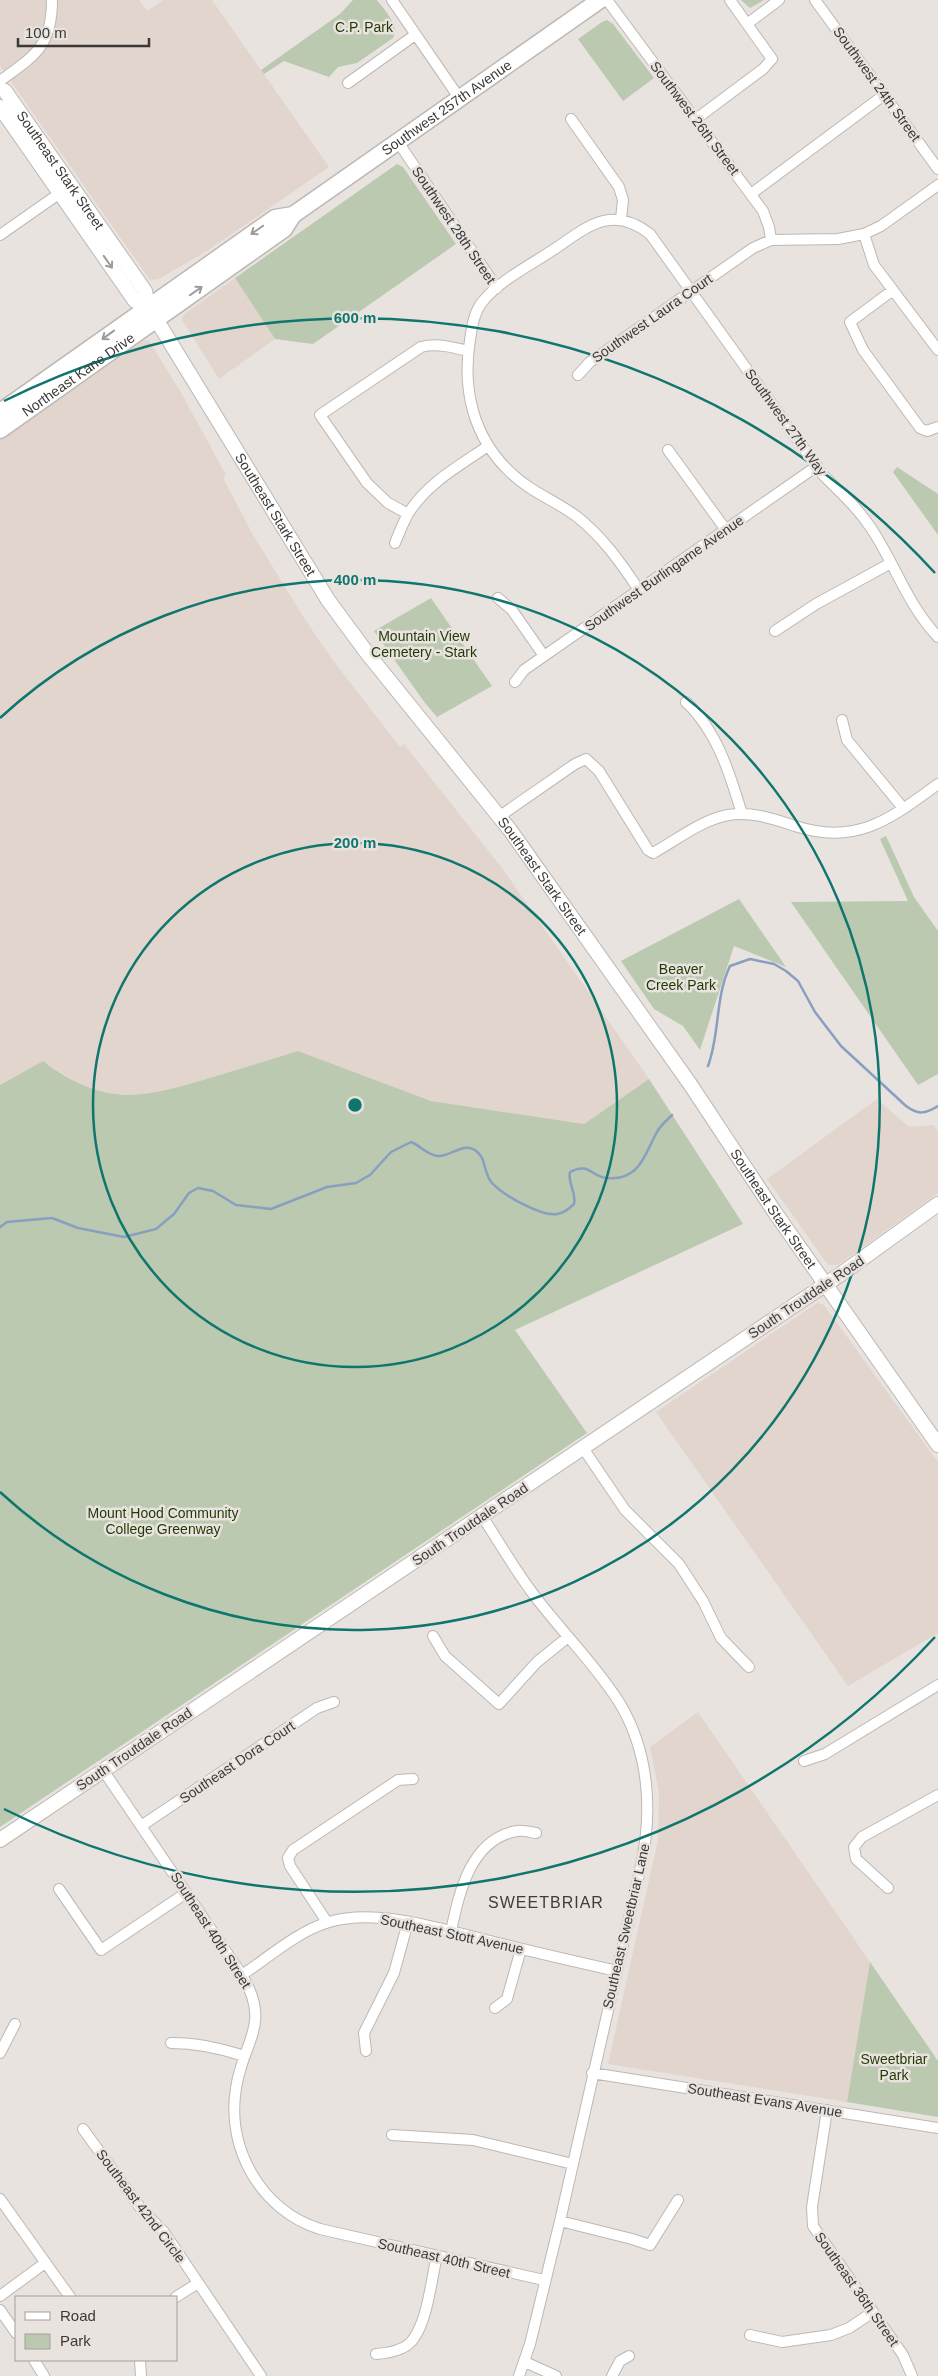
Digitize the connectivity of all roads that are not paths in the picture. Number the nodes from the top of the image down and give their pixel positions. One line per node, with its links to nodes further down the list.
1 (52, 0): 10 (street)
2 (392, 0): 9 (street)
3 (600, 0): 14 (main road, Southwest 257th Avenue)
4 (607, 0): 17 (street, Southwest 26th Street)
5 (730, 0): 8 (street)
6 (779, 0): 8 (street)
7 (816, 0): 13 (street, Southwest 24th Street)
8 (747, 24): 17 (street)
9 (416, 34): 11 (street); 14 (street)
10 (0, 81)
11 (348, 83)
12 (0, 88): 30 (main road, Southeast Stark Street)
13 (884, 94): 19 (street, Southwest 24th Street); 22 (street)
14 (460, 99): 18 (main road, Southwest 257th Avenue)
15 (0, 107): 21 (main road, Southeast Stark Street)
16 (572, 118): 23 (street)
17 (696, 119): 22 (street, Southwest 26th Street)
18 (398, 142): 27 (street, Southwest 28th Street); 30 (main road, Southwest 257th Avenue)
19 (938, 169)
20 (938, 185): 24 (street)
21 (60, 193): 25 (street); 30 (main road, Southeast Stark Street, one-way to 30)
22 (751, 194): 26 (street, Southwest 26th Street)
23 (621, 219): 27 (street); 29 (street, Southwest 27th Way)
24 (864, 234): 26 (street); 28 (street)
25 (0, 235)
26 (771, 240): 29 (street, Southwest Laura Court)
27 (498, 288): 32 (street, Southwest 28th Street)
28 (893, 290): 31 (street); 35 (street)
29 (690, 292): 33 (street, Southwest Laura Court); 39 (street, Southwest 27th Way)
30 (152, 312): 34 (main road, Northeast Kane Drive, one-way to 34); 36 (main road, Northeast Kane Drive); 55 (main road, Southeast Stark Street)
31 (937, 347)
32 (468, 351): 37 (street, Southwest 28th Street); 40 (street)
33 (578, 375)
34 (0, 412)
35 (938, 427)
36 (0, 430)
37 (488, 446): 40 (street); 44 (street, Southwest 28th Street)
38 (668, 450): 41 (street)
39 (817, 466): 41 (street, Southwest Burlingame Avenue); 43 (street, Southwest 27th Way)
40 (408, 514): 42 (street)
41 (726, 530): 44 (street, Southwest Burlingame Avenue)
42 (395, 543)
43 (891, 563): 46 (street); 47 (street, Southwest 27th Way)
44 (640, 590): 48 (street, Southwest Burlingame Avenue)
45 (498, 598): 48 (street)
46 (776, 632)
47 (938, 637)
48 (544, 656): 49 (street, Southwest Burlingame Avenue)
49 (514, 682)
50 (686, 702): 54 (street)
51 (842, 720): 53 (street)
52 (938, 784): 53 (street)
53 (903, 808): 54 (street)
54 (742, 814): 55 (street)
55 (500, 816): 57 (main road, Southeast Stark Street)
56 (938, 1204): 57 (main road, South Troutdale Road)
57 (825, 1285): 58 (main road, Southeast Stark Street); 59 (main road, South Troutdale Road)
58 (938, 1445)
59 (583, 1448): 60 (main road, South Troutdale Road); 63 (street)
60 (482, 1516): 62 (street, Southeast Sweetbriar Lane); 67 (main road, South Troutdale Road)
61 (433, 1636): 62 (street)
62 (568, 1637): 80 (street, Southeast Sweetbriar Lane)
63 (748, 1666)
64 (938, 1685): 66 (street)
65 (334, 1702): 70 (street, Southeast Dora Court)
66 (804, 1760)
67 (103, 1770): 70 (street, Southeast 40th Street); 72 (main road, South Troutdale Road)
68 (413, 1779): 76 (street)
69 (938, 1795): 73 (street)
70 (142, 1826): 75 (street, Southeast 40th Street)
71 (536, 1833): 78 (street)
72 (0, 1840)
73 (888, 1888)
74 (60, 1889): 75 (street)
75 (186, 1893): 81 (street, Southeast 40th Street)
76 (327, 1922): 77 (street, Southeast Stott Avenue); 81 (street, Southeast Stott Avenue)
77 (408, 1922): 78 (street, Southeast Stott Avenue); 85 (street)
78 (451, 1931): 79 (street, Southeast Stott Avenue)
79 (521, 1949): 80 (street, Southeast Stott Avenue); 82 (street)
80 (616, 1971): 88 (street, Southeast Sweetbriar Lane)
81 (242, 1976): 87 (street, Southeast 40th Street)
82 (495, 2008)
83 (16, 2024): 86 (street)
84 (171, 2043): 87 (street)
85 (366, 2051)
86 (0, 2053)
87 (244, 2056): 97 (street, Southeast 40th Street)
88 (592, 2073): 89 (street, Southeast Evans Avenue); 93 (street, Southeast Sweetbriar Lane)
89 (827, 2110): 90 (street, Southeast Evans Avenue); 105 (street, Southeast 36th Street)
90 (938, 2128)
91 (83, 2129): 100 (street, Southeast 42nd Circle)
92 (392, 2135): 93 (street)
93 (573, 2164): 96 (street, Southeast Sweetbriar Lane)
94 (0, 2199): 98 (street)
95 (678, 2200): 96 (street)
96 (560, 2221): 99 (street, Southeast Sweetbriar Lane)
97 (437, 2256): 99 (street, Southeast 40th Street); 108 (street)
98 (45, 2263): 101 (street); 102 (street)
99 (544, 2280): 112 (street, Southeast Sweetbriar Lane)
100 (198, 2283): 103 (street); 115 (street, Southeast 42nd Circle)
101 (0, 2296)
102 (69, 2296)
103 (178, 2296)
104 (0, 2310): 106 (street)
105 (874, 2312): 107 (street); 119 (street, Southeast 36th Street)
106 (15, 2332)
107 (750, 2336)
108 (376, 2354)
109 (629, 2356): 118 (street)
110 (35, 2361): 113 (street)
111 (140, 2361): 114 (street)
112 (525, 2362): 116 (street, Southeast Sweetbriar Lane); 117 (street)
113 (44, 2376)
114 (141, 2376)
115 (261, 2376)
116 (518, 2376)
117 (556, 2376)
118 (612, 2376)
119 (912, 2376)

